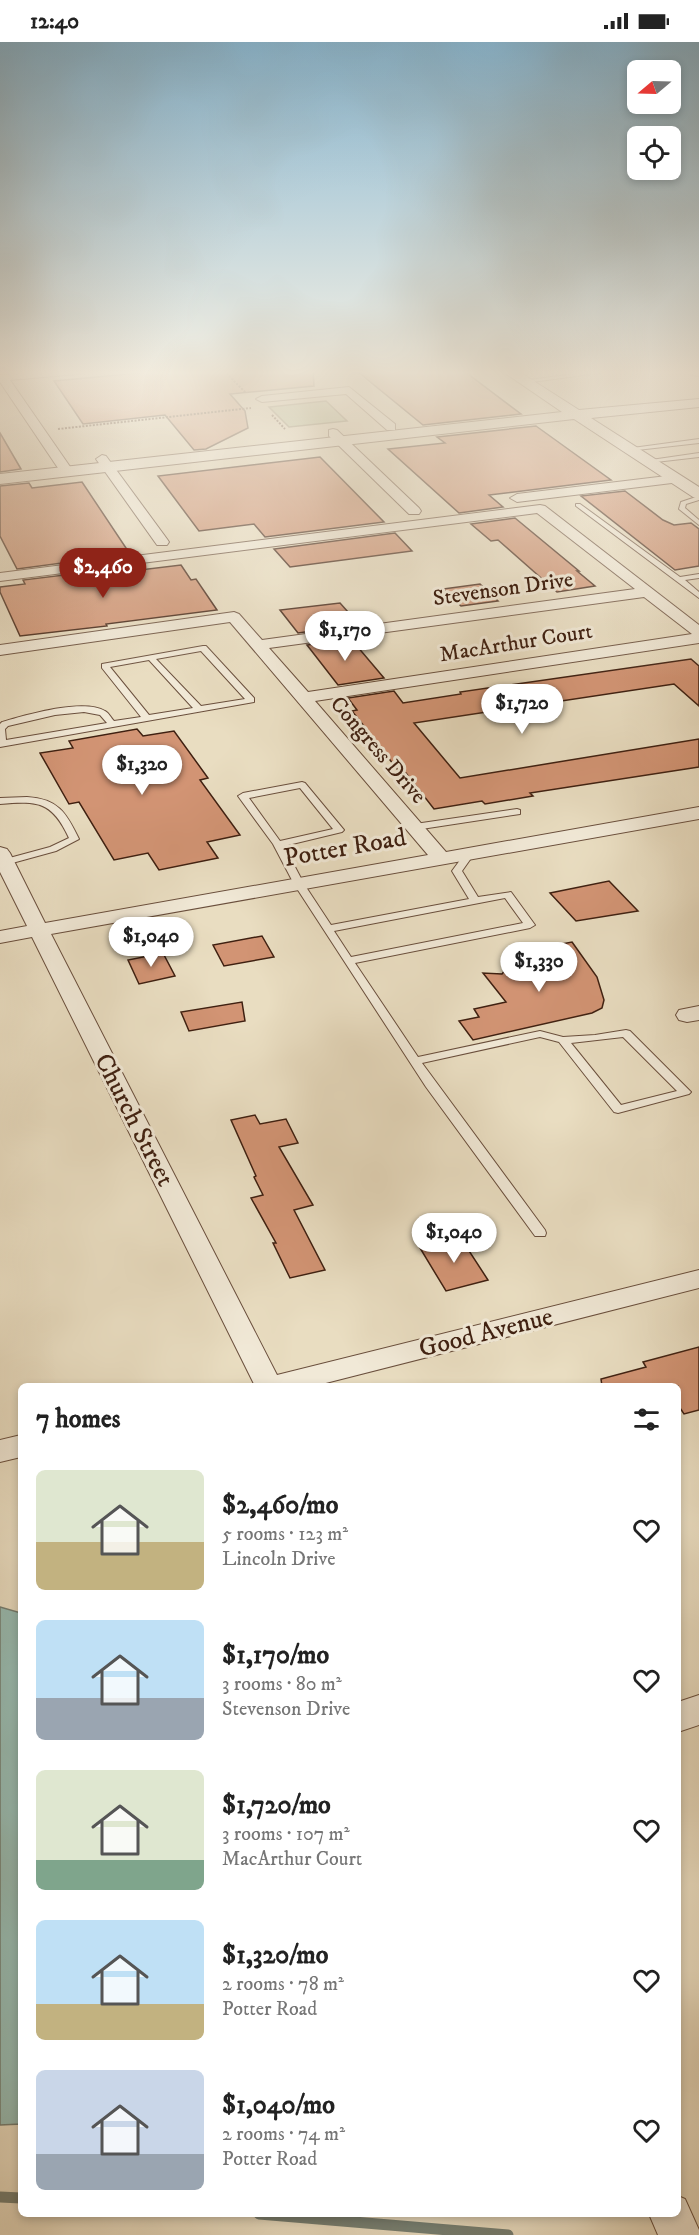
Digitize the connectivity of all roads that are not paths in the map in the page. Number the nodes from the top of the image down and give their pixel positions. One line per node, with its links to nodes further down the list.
1 (27, 473): 5 (street)
2 (112, 473): 12 (street)
3 (375, 473): 9 (street)
4 (666, 473): 6 (street)
5 (0, 478)
6 (675, 479): 7 (street); 9 (street)
7 (699, 496): 10 (lane)
8 (578, 505): 15 (lane)
9 (414, 511): 11 (street)
10 (699, 523)
11 (231, 534)
12 (162, 542)
13 (699, 576): 15 (lane)
14 (0, 577): 16 (street)
15 (679, 579): 17 (lane)
16 (647, 592): 19 (street); 21 (street, Stevenson Drive)
17 (699, 596): 18 (lane)
18 (699, 604)
19 (699, 632)
20 (699, 638): 24 (street, MacArthur Court)
21 (258, 645): 22 (street, Congress Drive); 24 (street, Congress Drive)
22 (0, 650)
23 (151, 657): 25 (lane); 25 (lane); 26 (lane)
24 (303, 698): 32 (street, Congress Drive)
25 (199, 709): 26 (lane)
26 (147, 718): 27 (lane)
27 (112, 724): 28 (lane); 28 (lane)
28 (1, 744)
29 (0, 801): 35 (lane)
30 (517, 812): 32 (lane)
31 (699, 813): 34 (street, Potter Road)
32 (415, 827): 36 (street, Congress Drive)
33 (278, 844): 33 (lane); 37 (lane)
34 (469, 854): 36 (street, Potter Road); 38 (lane)
35 (2, 857): 40 (street, Church Street)
36 (442, 859): 37 (street, Potter Road)
37 (298, 884): 39 (lane); 40 (street, Potter Road)
38 (475, 901): 39 (lane); 42 (lane)
39 (328, 929): 42 (lane)
40 (38, 930): 41 (street, Potter Road); 47 (street, Church Street)
41 (0, 937)
42 (348, 961): 44 (lane)
43 (563, 1040): 43 (lane); 44 (lane)
44 (415, 1061): 45 (lane)
45 (540, 1233)
46 (699, 1279): 48 (street, Good Avenue)
47 (269, 1383)
48 (283, 1383)
49 (18, 1447): 50 (street)
50 (0, 1451)
51 (699, 1710): 52 (street)
52 (681, 1716)
53 (671, 2217): 54 (street)
54 (680, 2235)

